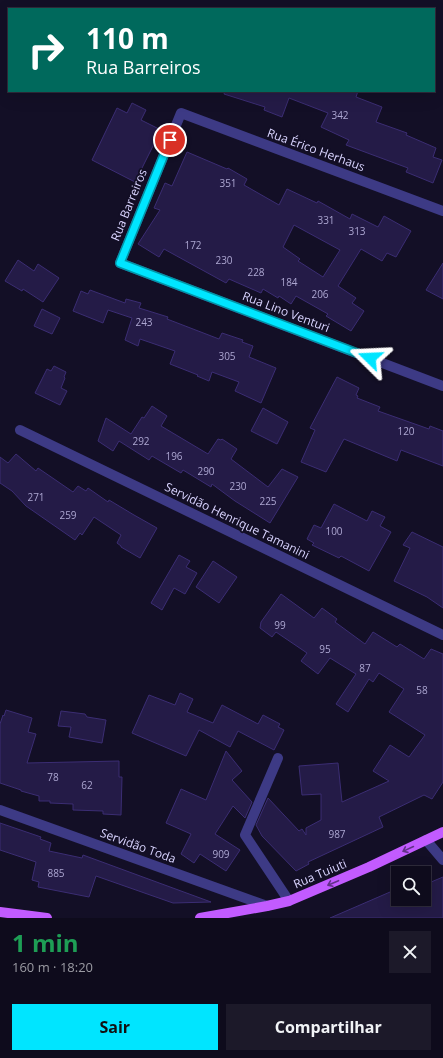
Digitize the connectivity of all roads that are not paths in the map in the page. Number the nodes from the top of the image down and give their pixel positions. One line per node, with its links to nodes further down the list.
1 (180, 113): 2 (street, Rua Érico Herhaus); 3 (street, Rua Barreiros)
2 (443, 211)
3 (120, 263): 4 (street, Rua Lino Venturi)
4 (443, 386)
5 (20, 430): 6 (street, Servidão Henrique Tamanini)
6 (443, 635)
7 (278, 758): 12 (street)
8 (0, 810): 13 (street, Servidão Toda)
9 (443, 832): 10 (main road, Rua Tuiuti)
10 (426, 840): 11 (street); 12 (main road, Rua Tuiuti, one-way to 12)
11 (443, 860)
12 (289, 901): 13 (main road, Rua Tuiuti)
13 (267, 906): 16 (main road, Rua Tuiuti)
14 (6, 914): 15 (main road)
15 (47, 918)
16 (200, 918)

